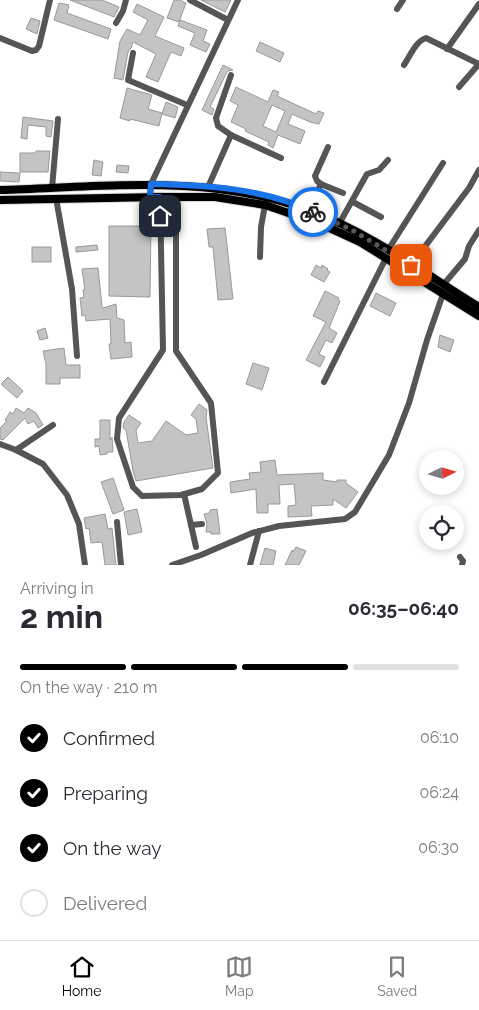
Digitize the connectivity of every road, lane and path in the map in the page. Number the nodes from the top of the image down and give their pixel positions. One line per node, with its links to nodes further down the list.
1 (50, 0): 10 (street)
2 (126, 0): 9 (street)
3 (190, 0): 8 (street)
4 (238, 0): 8 (street)
5 (403, 0): 7 (street)
6 (479, 4): 11 (street)
7 (397, 9)
8 (228, 20): 17 (street)
9 (116, 24)
10 (0, 38)
11 (447, 49): 13 (street); 14 (street)
12 (133, 53): 17 (street)
13 (479, 64): 16 (street)
14 (404, 65)
15 (231, 75): 19 (street)
16 (459, 87)
17 (187, 105): 25 (street)
18 (58, 119): 28 (street)
19 (231, 136): 21 (street); 27 (street)
20 (328, 147): 26 (street)
21 (281, 158)
22 (388, 160): 36 (street)
23 (443, 164): 42 (street)
24 (479, 170): 44 (street)
25 (151, 184): 27 (main road); 28 (main road); 31 (street)
26 (321, 184): 30 (street); 38 (street)
27 (208, 187): 38 (main road)
28 (52, 188): 29 (main road)
29 (0, 190)
30 (343, 193)
31 (150, 197): 32 (main road); 34 (main road)
32 (160, 197): 33 (main road); 54 (street)
33 (176, 197): 37 (main road); 54 (street)
34 (56, 198): 35 (main road); 49 (street)
35 (0, 200)
36 (353, 202): 39 (street); 40 (street)
37 (265, 205): 42 (main road); 43 (street)
38 (309, 210): 40 (main road)
39 (381, 217)
40 (339, 224): 42 (main road)
41 (479, 230): 45 (street)
42 (387, 254): 44 (main road); 46 (main road); 50 (street)
43 (260, 257)
44 (411, 265): 45 (main road)
45 (443, 285): 47 (main road)
46 (443, 294): 48 (main road); 58 (street)
47 (479, 307)
48 (479, 316)
49 (77, 356)
50 (324, 382)
51 (53, 425): 53 (street)
52 (0, 444): 53 (street)
53 (16, 450): 61 (street)
54 (184, 494): 57 (street)
55 (117, 522): 62 (street)
56 (202, 524): 57 (street)
57 (191, 525): 59 (street)
58 (259, 531): 63 (street); 64 (street)
59 (196, 547)
60 (460, 557): 65 (street)
61 (85, 565)
62 (121, 565)
63 (172, 565)
64 (250, 565)
65 (462, 565)

